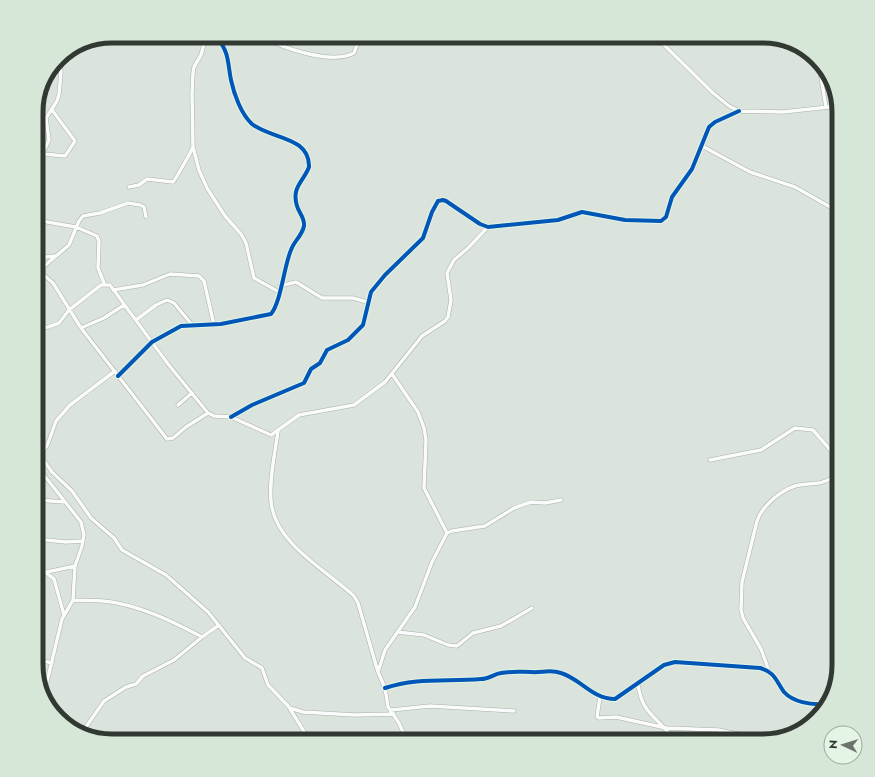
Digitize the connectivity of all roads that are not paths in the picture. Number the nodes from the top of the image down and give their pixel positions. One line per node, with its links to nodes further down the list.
1 (204, 43): 13 (street)
2 (221, 43): 26 (street)
3 (273, 43): 4 (street)
4 (358, 43)
5 (662, 43): 11 (street)
6 (60, 67): 10 (street)
7 (821, 75): 8 (street)
8 (826, 107): 9 (street); 11 (street)
9 (832, 107)
10 (52, 110): 14 (street); 14 (street)
11 (738, 111): 12 (street)
12 (702, 146): 16 (street); 20 (street)
13 (193, 148): 15 (street); 28 (street)
14 (44, 154)
15 (129, 187)
16 (832, 208)
17 (146, 217): 19 (street)
18 (43, 219): 19 (street)
19 (76, 227): 21 (street); 25 (street)
20 (488, 227): 29 (street); 39 (street)
21 (55, 256): 22 (street); 23 (street)
22 (43, 257)
23 (43, 267)
24 (43, 276): 31 (street)
25 (104, 283): 27 (street); 31 (street)
26 (280, 286): 28 (street); 29 (street)
27 (113, 290): 30 (street); 33 (street)
28 (279, 292): 33 (street)
29 (367, 302): 44 (street)
30 (124, 305): 32 (street); 36 (street)
31 (69, 310): 35 (street); 36 (street)
32 (136, 320): 34 (street); 37 (street)
33 (214, 324): 34 (street)
34 (193, 326): 37 (street)
35 (43, 327)
36 (81, 328): 38 (street)
37 (152, 342): 40 (street); 41 (street)
38 (115, 371): 40 (street); 46 (street)
39 (392, 374): 45 (street); 55 (street)
40 (118, 376): 43 (street)
41 (192, 393): 42 (street); 43 (street)
42 (178, 405)
43 (208, 413): 44 (street)
44 (230, 417): 45 (street)
45 (278, 431): 69 (street)
46 (43, 450)
47 (832, 452): 48 (street)
48 (710, 460)
49 (43, 462): 64 (street)
50 (43, 474): 54 (street)
51 (832, 477): 70 (street)
52 (43, 500): 54 (street)
53 (560, 500): 55 (street)
54 (65, 502): 57 (street)
55 (447, 533): 65 (street)
56 (43, 540): 57 (street)
57 (83, 541): 58 (street)
58 (75, 566): 60 (street); 61 (street)
59 (43, 569): 60 (street)
60 (47, 572): 63 (street)
61 (73, 600): 63 (street); 66 (street)
62 (532, 608): 65 (street)
63 (64, 616): 68 (street)
64 (219, 625): 66 (street); 76 (street)
65 (397, 632): 69 (street)
66 (202, 637): 80 (street)
67 (43, 661): 68 (street)
68 (52, 663): 72 (street)
69 (378, 672): 73 (street)
70 (770, 672): 71 (street); 75 (street)
71 (638, 683): 74 (street); 81 (street)
72 (46, 686)
73 (385, 688): 74 (street); 77 (street)
74 (600, 697): 81 (street)
75 (819, 704)
76 (290, 708): 79 (street); 82 (street)
77 (391, 710): 78 (street); 79 (street)
78 (514, 711)
79 (394, 714): 83 (street)
80 (85, 728)
81 (666, 728): 84 (street); 85 (street)
82 (306, 734)
83 (404, 734)
84 (670, 734)
85 (738, 734)

